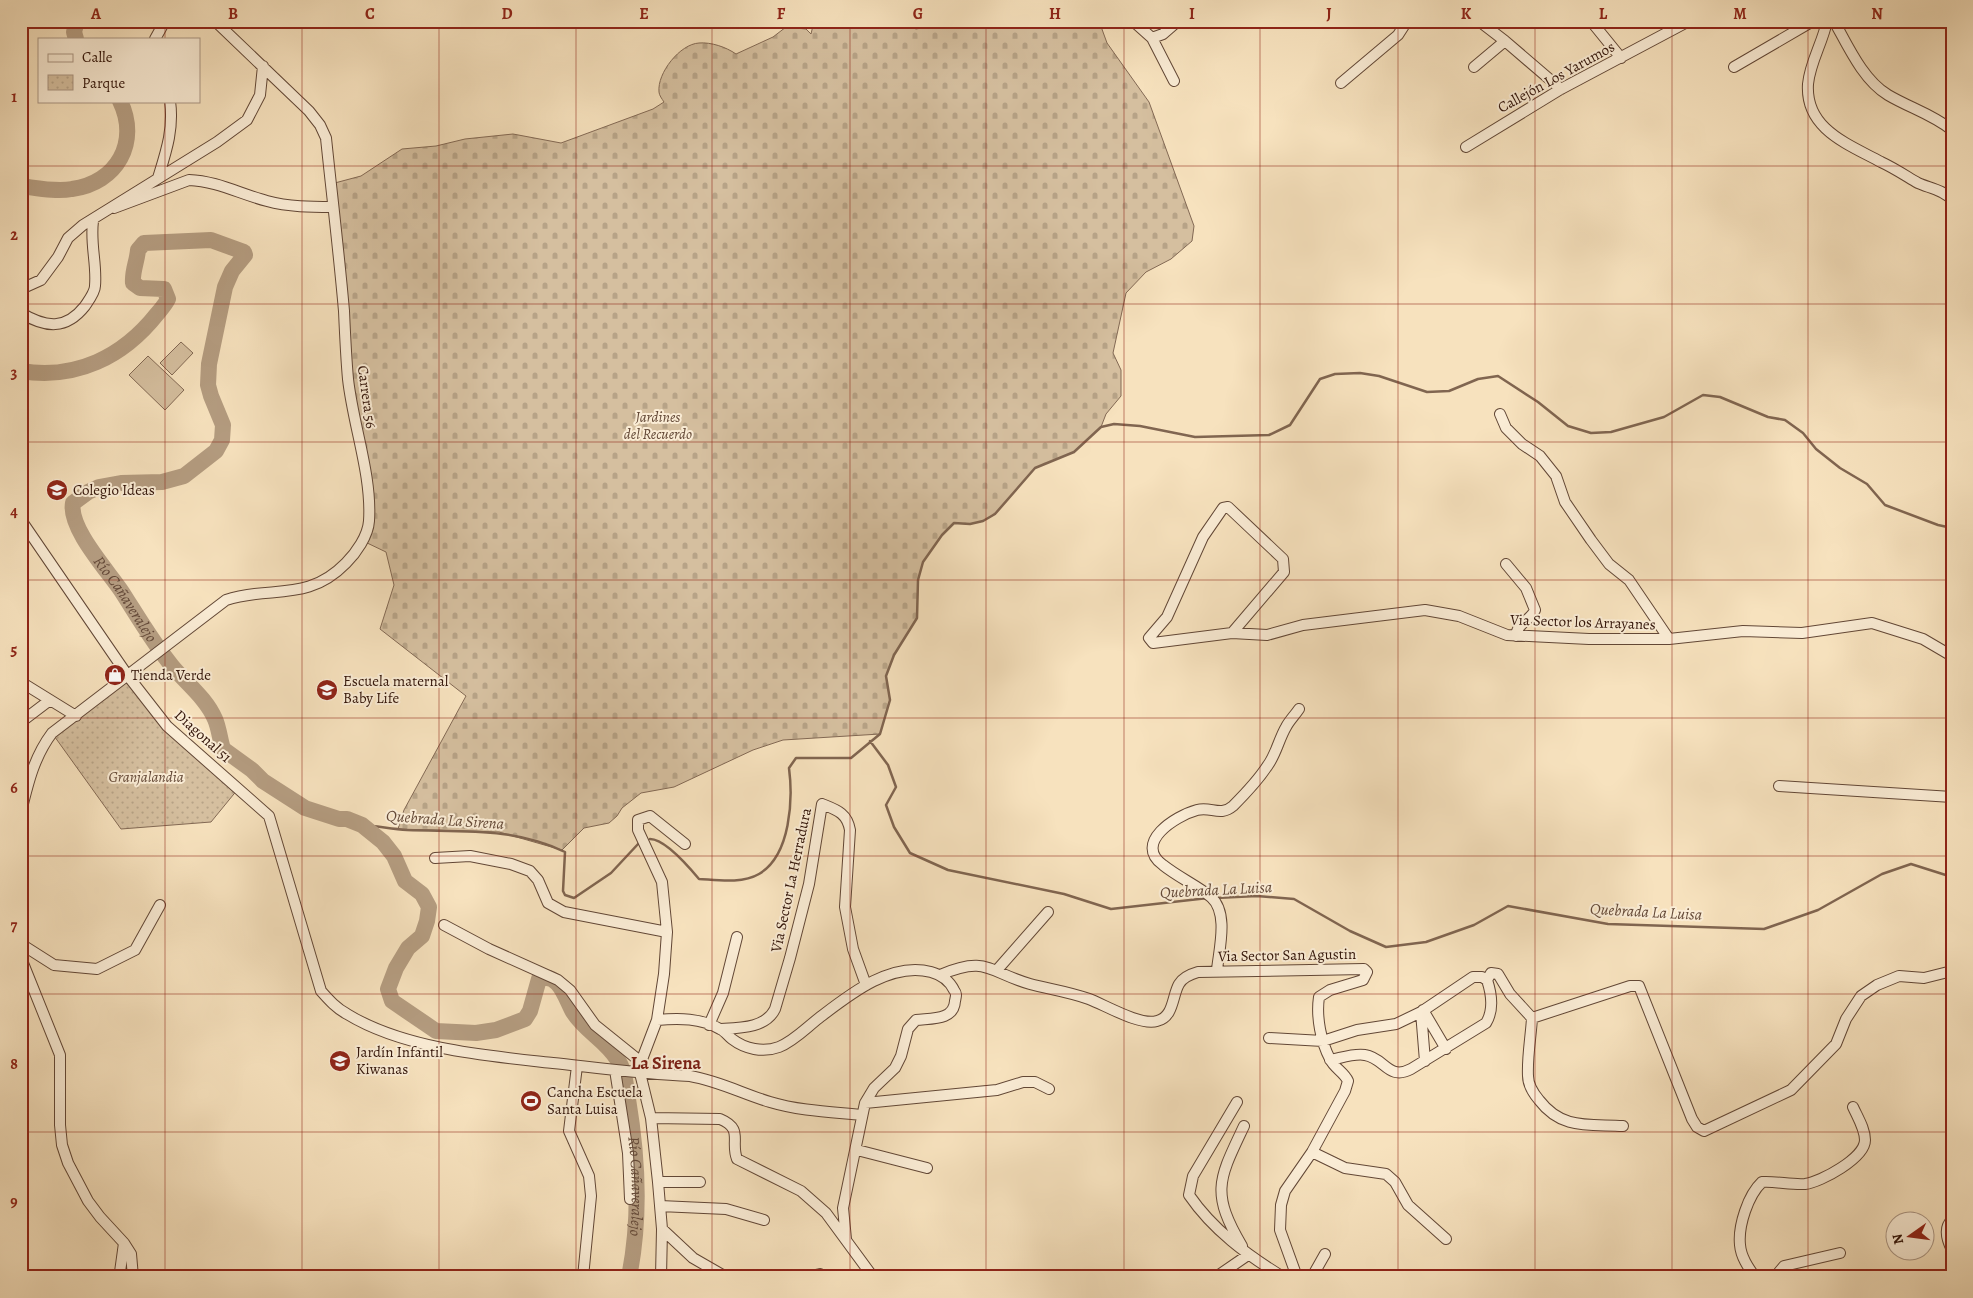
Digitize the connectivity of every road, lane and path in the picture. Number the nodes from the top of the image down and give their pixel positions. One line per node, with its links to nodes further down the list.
1 (165, 21): 12 (street)
2 (216, 21): 16 (street, Carrera 56)
3 (1133, 21): 13 (street)
4 (1178, 21): 13 (street)
5 (1407, 21): 20 (street)
6 (1591, 21): 15 (street)
7 (1689, 21): 15 (street, Callejón Los Yarumos)
8 (1813, 21): 18 (street)
9 (1827, 21): 26 (street)
10 (1834, 21): 23 (street)
11 (1485, 23): 14 (street)
12 (156, 38)
13 (1152, 38): 19 (street)
14 (1505, 41): 17 (street); 21 (street)
15 (1621, 58): 21 (street, Callejón Los Yarumos)
16 (263, 66): 25 (street); 28 (street, Carrera 56)
17 (1474, 67)
18 (1734, 67)
19 (1174, 81)
20 (1341, 83)
21 (1561, 89): 24 (street, Callejón Los Yarumos)
22 (170, 102): 25 (street)
23 (1952, 130)
24 (1466, 147)
25 (158, 178): 27 (street)
26 (1952, 200)
27 (109, 207): 28 (street); 29 (street)
28 (334, 207): 39 (street, Carrera 56)
29 (93, 221): 30 (street); 31 (street)
30 (21, 288)
31 (21, 313)
32 (1500, 414): 37 (street)
33 (21, 520): 39 (street, Diagonal 51)
34 (1506, 564): 36 (street)
35 (1232, 632): 35 (street, Via Sector los Arrayanes); 36 (street, Via Sector los Arrayanes)
36 (1516, 636): 37 (street, Via Sector los Arrayanes)
37 (1669, 639): 38 (street, Via Sector los Arrayanes)
38 (1952, 656)
39 (128, 676): 43 (street, Carrera 56); 74 (street, Diagonal 51)
40 (21, 682): 41 (street)
41 (50, 700): 43 (street); 44 (street)
42 (1299, 709): 58 (street)
43 (76, 716): 47 (street, Carrera 56)
44 (21, 722)
45 (1779, 786): 46 (street)
46 (1952, 797)
47 (21, 812)
48 (685, 844): 53 (street)
49 (434, 858): 53 (street)
50 (160, 905): 55 (street)
51 (1048, 912): 57 (street)
52 (444, 925): 73 (street)
53 (666, 932): 65 (street)
54 (737, 937): 66 (street)
55 (21, 944)
56 (21, 958): 97 (street)
57 (997, 970): 58 (street, Via Sector San Agustin); 60 (street, Via Sector San Agustin)
58 (1217, 970): 69 (street, Via Sector San Agustin)
59 (1952, 971): 64 (street)
60 (940, 975): 62 (street); 79 (street)
61 (1487, 980): 63 (street); 64 (street); 70 (street)
62 (866, 985): 67 (street); 67 (street, Via Sector La Herradura)
63 (1422, 1011): 69 (street); 70 (street); 72 (street)
64 (1532, 1018): 84 (street)
65 (657, 1020): 66 (street); 73 (street)
66 (709, 1025): 67 (street)
67 (721, 1029)
68 (1269, 1038): 69 (street)
69 (1323, 1041): 71 (street, Via Sector San Agustin)
70 (1446, 1049): 72 (street)
71 (1330, 1060): 72 (street); 86 (street, Via Sector San Agustin)
72 (1425, 1061)
73 (641, 1062): 76 (street)
74 (577, 1066): 75 (street); 104 (street)
75 (613, 1070): 76 (street); 90 (street)
76 (636, 1073): 81 (street); 82 (street)
77 (1049, 1089): 79 (street)
78 (1237, 1102): 101 (street)
79 (865, 1103): 81 (street)
80 (1853, 1108): 114 (street)
81 (862, 1115): 85 (street)
82 (651, 1118): 88 (street); 95 (street)
83 (1244, 1126): 101 (street)
84 (1623, 1126)
85 (857, 1150): 87 (street); 95 (street)
86 (1312, 1152): 96 (street); 112 (street, Via Sector San Agustin)
87 (927, 1168)
88 (658, 1182): 89 (street); 91 (street)
89 (700, 1182)
90 (630, 1199)
91 (660, 1206): 92 (street); 94 (street)
92 (764, 1220)
93 (1952, 1220): 98 (street)
94 (662, 1228): 105 (street); 106 (street)
95 (846, 1239): 109 (street)
96 (1446, 1239)
97 (124, 1243): 102 (street); 103 (street)
98 (1952, 1250)
99 (1840, 1253): 115 (street)
100 (1325, 1254): 113 (street)
101 (1248, 1255): 110 (street); 111 (street)
102 (115, 1277)
103 (133, 1277)
104 (583, 1277)
105 (661, 1277)
106 (726, 1277)
107 (806, 1277): 108 (street)
108 (823, 1277)
109 (873, 1277)
110 (1216, 1277)
111 (1283, 1277)
112 (1297, 1277)
113 (1312, 1277)
114 (1755, 1277)
115 (1780, 1277)

